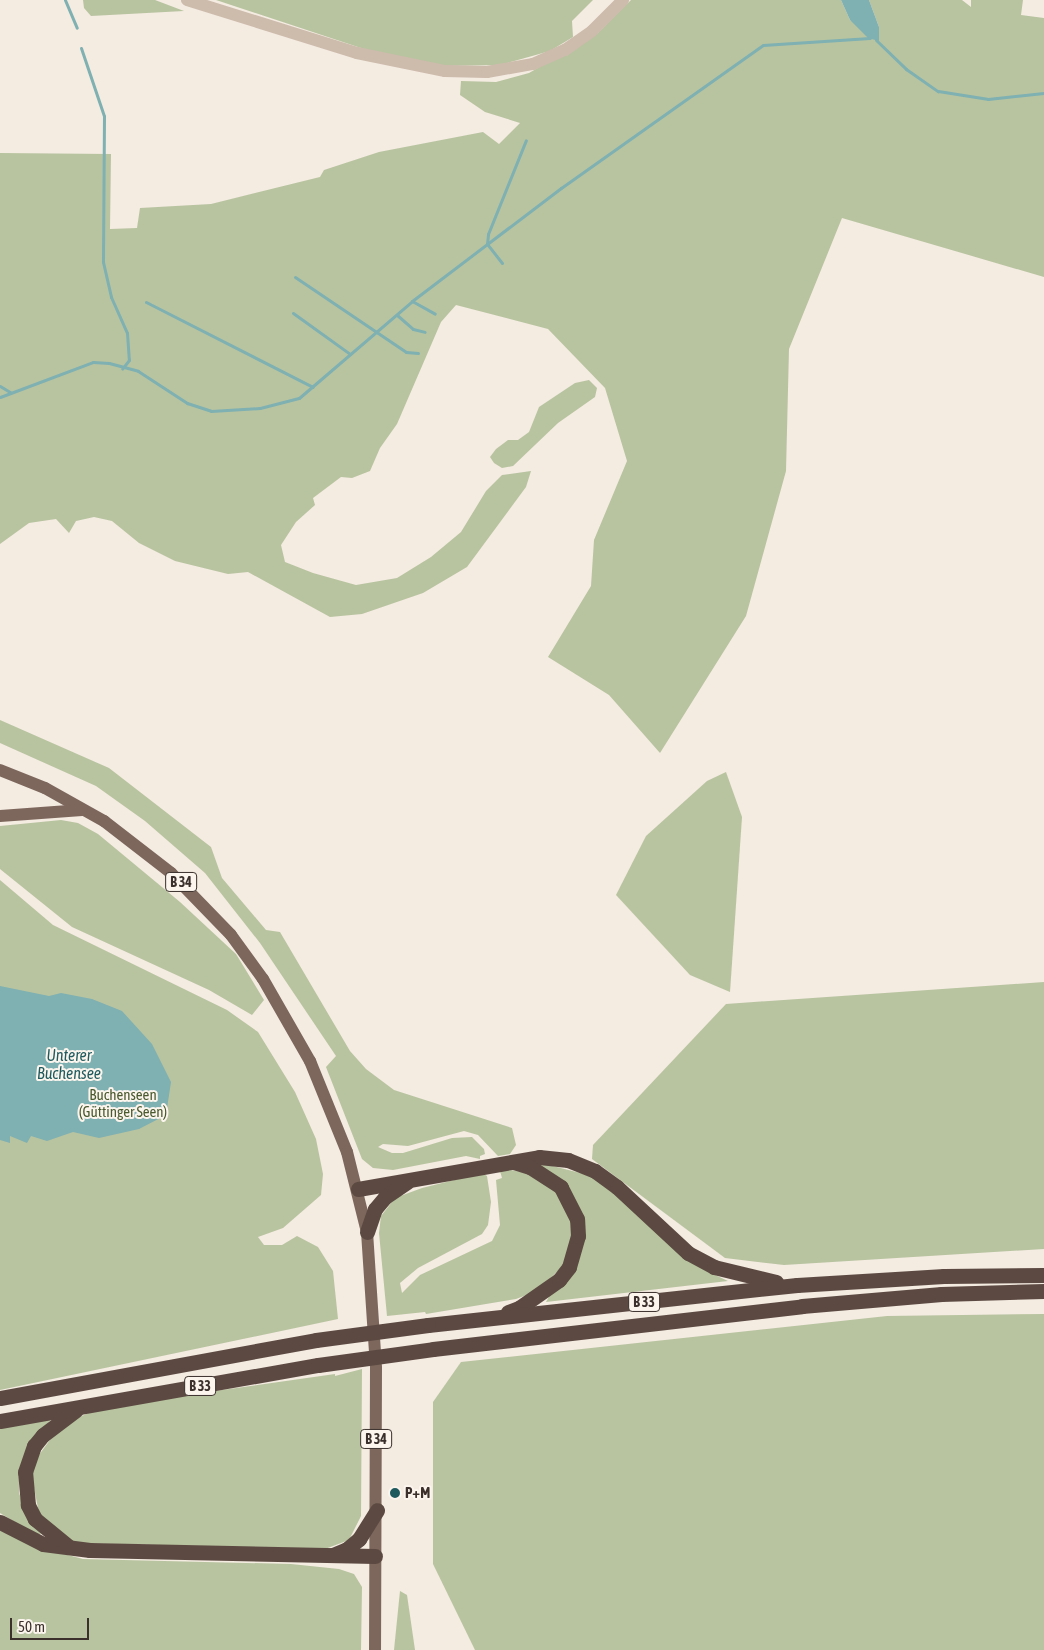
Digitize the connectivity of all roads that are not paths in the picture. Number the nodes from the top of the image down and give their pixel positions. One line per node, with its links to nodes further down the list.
1 (187, 0): 2 (street)
2 (623, 0)
3 (0, 770): 4 (main road, B 34)
4 (86, 810): 5 (main road); 8 (main road, B 34)
5 (0, 816)
6 (509, 1161): 7 (highway); 11 (highway); 13 (highway)
7 (415, 1178): 8 (highway); 9 (highway)
8 (358, 1189): 9 (main road, B 34)
9 (367, 1232): 17 (main road, B 34)
10 (1044, 1275): 11 (highway, B 33)
11 (797, 1285): 13 (highway, B 33)
12 (1044, 1291): 15 (highway, B 33, bridge)
13 (492, 1318): 14 (highway, B 33, bridge)
14 (0, 1398)
15 (81, 1407): 16 (highway, B 33); 19 (highway, B 33)
16 (0, 1421)
17 (376, 1510): 20 (highway); 21 (main road, B 34)
18 (0, 1522): 19 (highway)
19 (73, 1549): 20 (highway)
20 (332, 1556): 21 (highway)
21 (375, 1556): 22 (main road)
22 (375, 1650)

